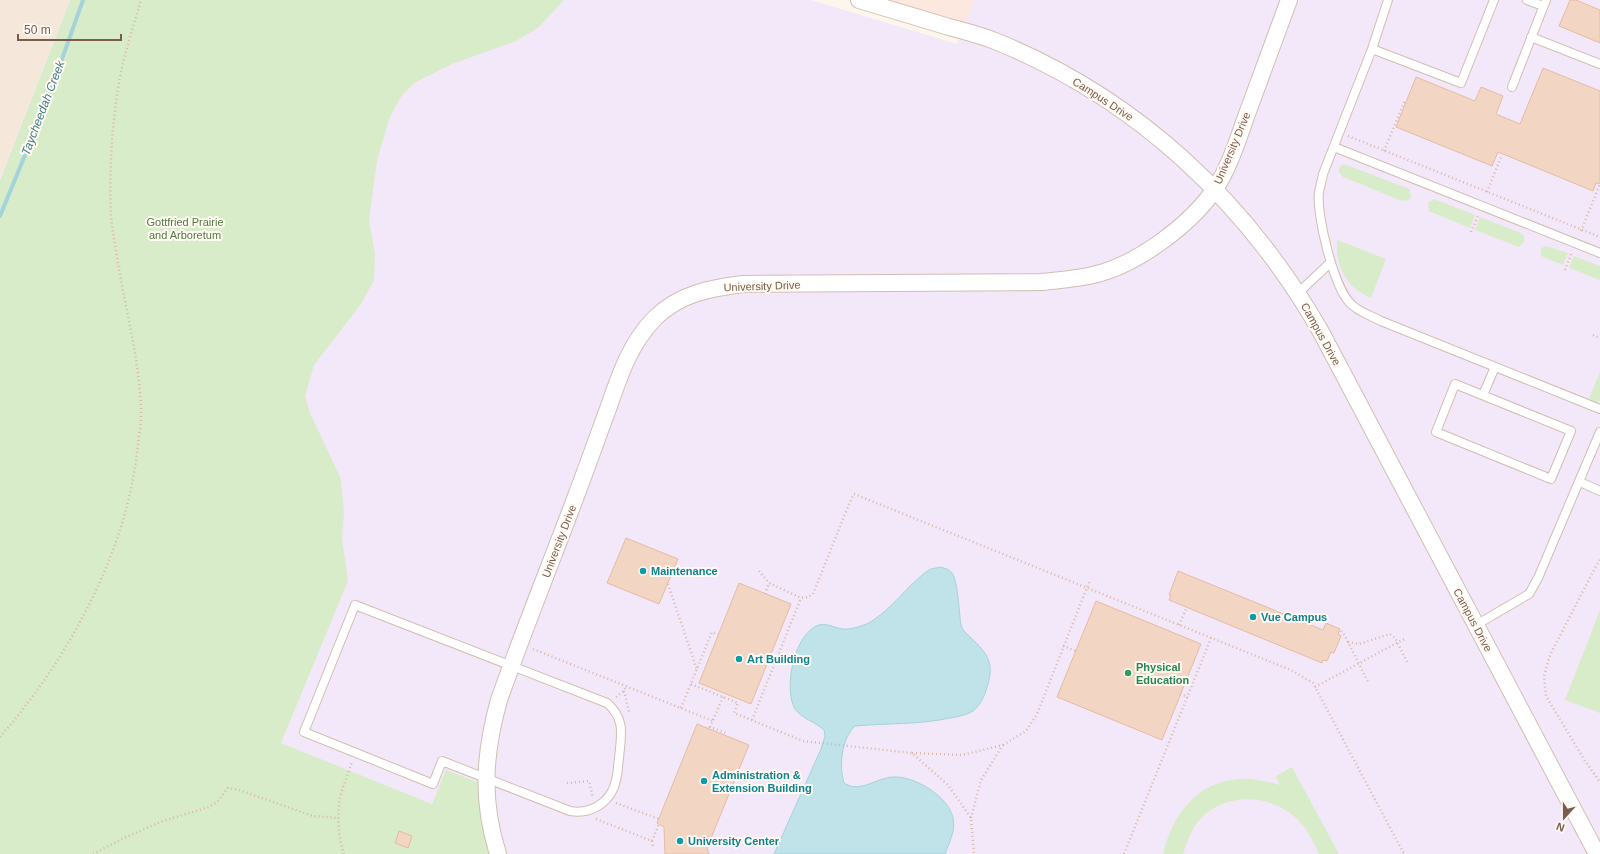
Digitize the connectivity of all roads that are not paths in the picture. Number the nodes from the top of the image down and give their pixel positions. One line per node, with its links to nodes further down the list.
1 (859, 0): 12 (street, Campus Drive)
2 (1289, 0): 12 (street, University Drive)
3 (1388, 0): 8 (lane)
4 (1494, 0): 8 (lane)
5 (1527, 0): 6 (lane)
6 (1544, 3): 7 (lane)
7 (1531, 37): 9 (lane); 10 (lane)
8 (1372, 49): 11 (lane)
9 (1600, 64)
10 (1512, 87)
11 (1334, 147): 13 (lane); 14 (lane)
12 (1215, 188): 15 (street, Campus Drive); 23 (street, University Drive)
13 (1600, 253)
14 (1330, 263): 15 (lane); 16 (lane)
15 (1298, 293): 22 (street, Campus Drive)
16 (1495, 367): 17 (lane); 18 (lane)
17 (1483, 396): 17 (lane)
18 (1600, 409)
19 (1600, 432): 20 (lane)
20 (1580, 482): 21 (lane); 22 (lane)
21 (1600, 491)
22 (1476, 625): 26 (street, Campus Drive)
23 (511, 666): 24 (street, University Drive); 24 (lane); 24 (lane)
24 (485, 777): 25 (street, University Drive)
25 (498, 854)
26 (1597, 854)

